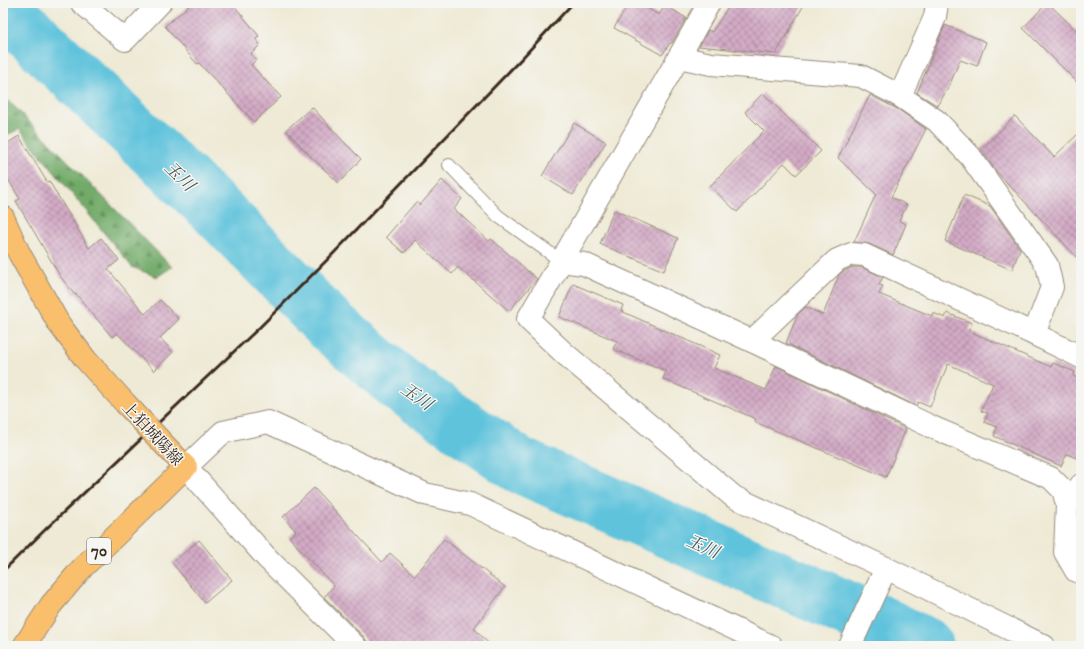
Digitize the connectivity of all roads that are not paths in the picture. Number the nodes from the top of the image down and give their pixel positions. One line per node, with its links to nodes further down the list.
1 (82, 3): 2 (street)
2 (160, 3)
3 (709, 3): 5 (street)
4 (938, 3): 6 (street)
5 (679, 57): 6 (street); 9 (street)
6 (900, 96): 10 (street)
7 (449, 166): 9 (lane)
8 (3, 217): 13 (main road, 上狛城陽線, bridge)
9 (561, 261): 11 (street); 16 (street)
10 (1034, 334): 11 (street); 12 (street)
11 (752, 341): 15 (street)
12 (1081, 357)
13 (180, 461): 18 (main road, 上狛城陽線 / 70); 19 (street); 20 (street)
14 (1081, 485): 15 (street)
15 (1068, 504): 17 (street)
16 (886, 568): 21 (street); 22 (street)
17 (1079, 570)
18 (24, 646)
19 (355, 646)
20 (772, 646)
21 (850, 646)
22 (1044, 646)

